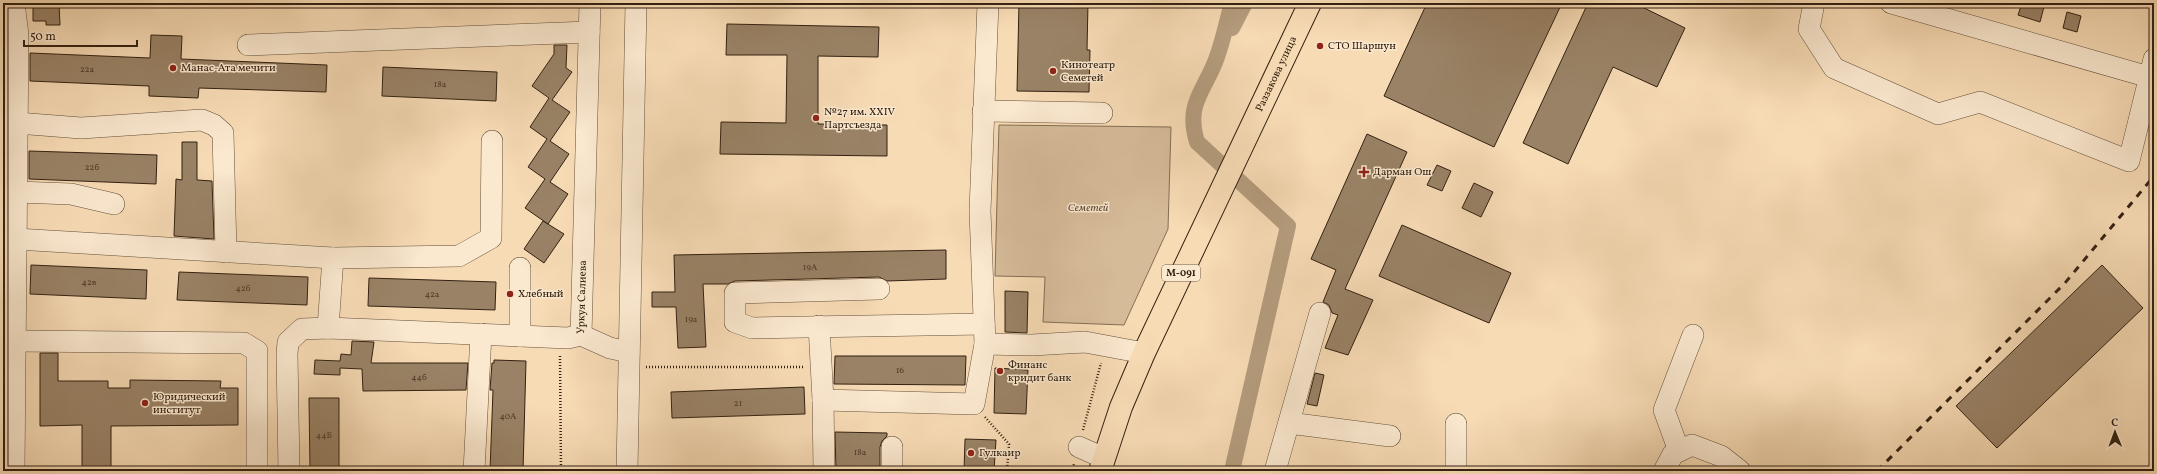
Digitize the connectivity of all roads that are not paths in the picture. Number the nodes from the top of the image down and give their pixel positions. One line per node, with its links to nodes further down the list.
1 (14, 3): 13 (street)
2 (590, 3): 8 (street, Уркуя Салиева)
3 (636, 3): 33 (street)
4 (988, 3): 11 (street)
5 (1310, 3): 32 (main road, Раззакова улица / М-091)
6 (1814, 3): 10 (street)
7 (1892, 3): 10 (street)
8 (589, 32): 9 (street); 27 (street, Уркуя Салиева)
9 (248, 44)
10 (2152, 68)
11 (983, 111): 12 (street); 23 (street)
12 (1102, 113)
13 (17, 123): 15 (street); 18 (street)
14 (492, 141): 19 (street)
15 (17, 192): 16 (street); 17 (street)
16 (114, 204)
17 (16, 239): 18 (street); 30 (street)
18 (226, 252): 19 (street)
19 (334, 258): 25 (street)
20 (520, 268): 29 (street)
21 (879, 289): 24 (street)
22 (1320, 313): 35 (street)
23 (984, 324): 24 (street); 31 (street)
24 (819, 326): 34 (street)
25 (328, 328): 26 (street, Уркуя Салиева); 44 (street, Уркуя Салиева)
26 (481, 334): 29 (street, Уркуя Салиева); 45 (street)
27 (582, 335): 29 (street, Уркуя Салиева); 33 (street)
28 (1693, 335): 40 (street)
29 (520, 336)
30 (15, 341): 42 (street); 43 (street)
31 (985, 344): 32 (street); 34 (street)
32 (1144, 353): 41 (main road, М-091)
33 (629, 360): 46 (street)
34 (822, 400): 47 (street)
35 (1289, 423): 37 (street); 49 (street)
36 (1456, 424): 50 (street)
37 (1390, 436)
38 (1079, 446): 41 (street)
39 (892, 447): 48 (street)
40 (1680, 451): 51 (street); 52 (street)
41 (1102, 464)
42 (14, 471)
43 (257, 471)
44 (289, 471)
45 (474, 471)
46 (627, 471)
47 (824, 471)
48 (892, 471)
49 (1275, 471)
50 (1456, 471)
51 (1664, 471)
52 (1740, 471)

